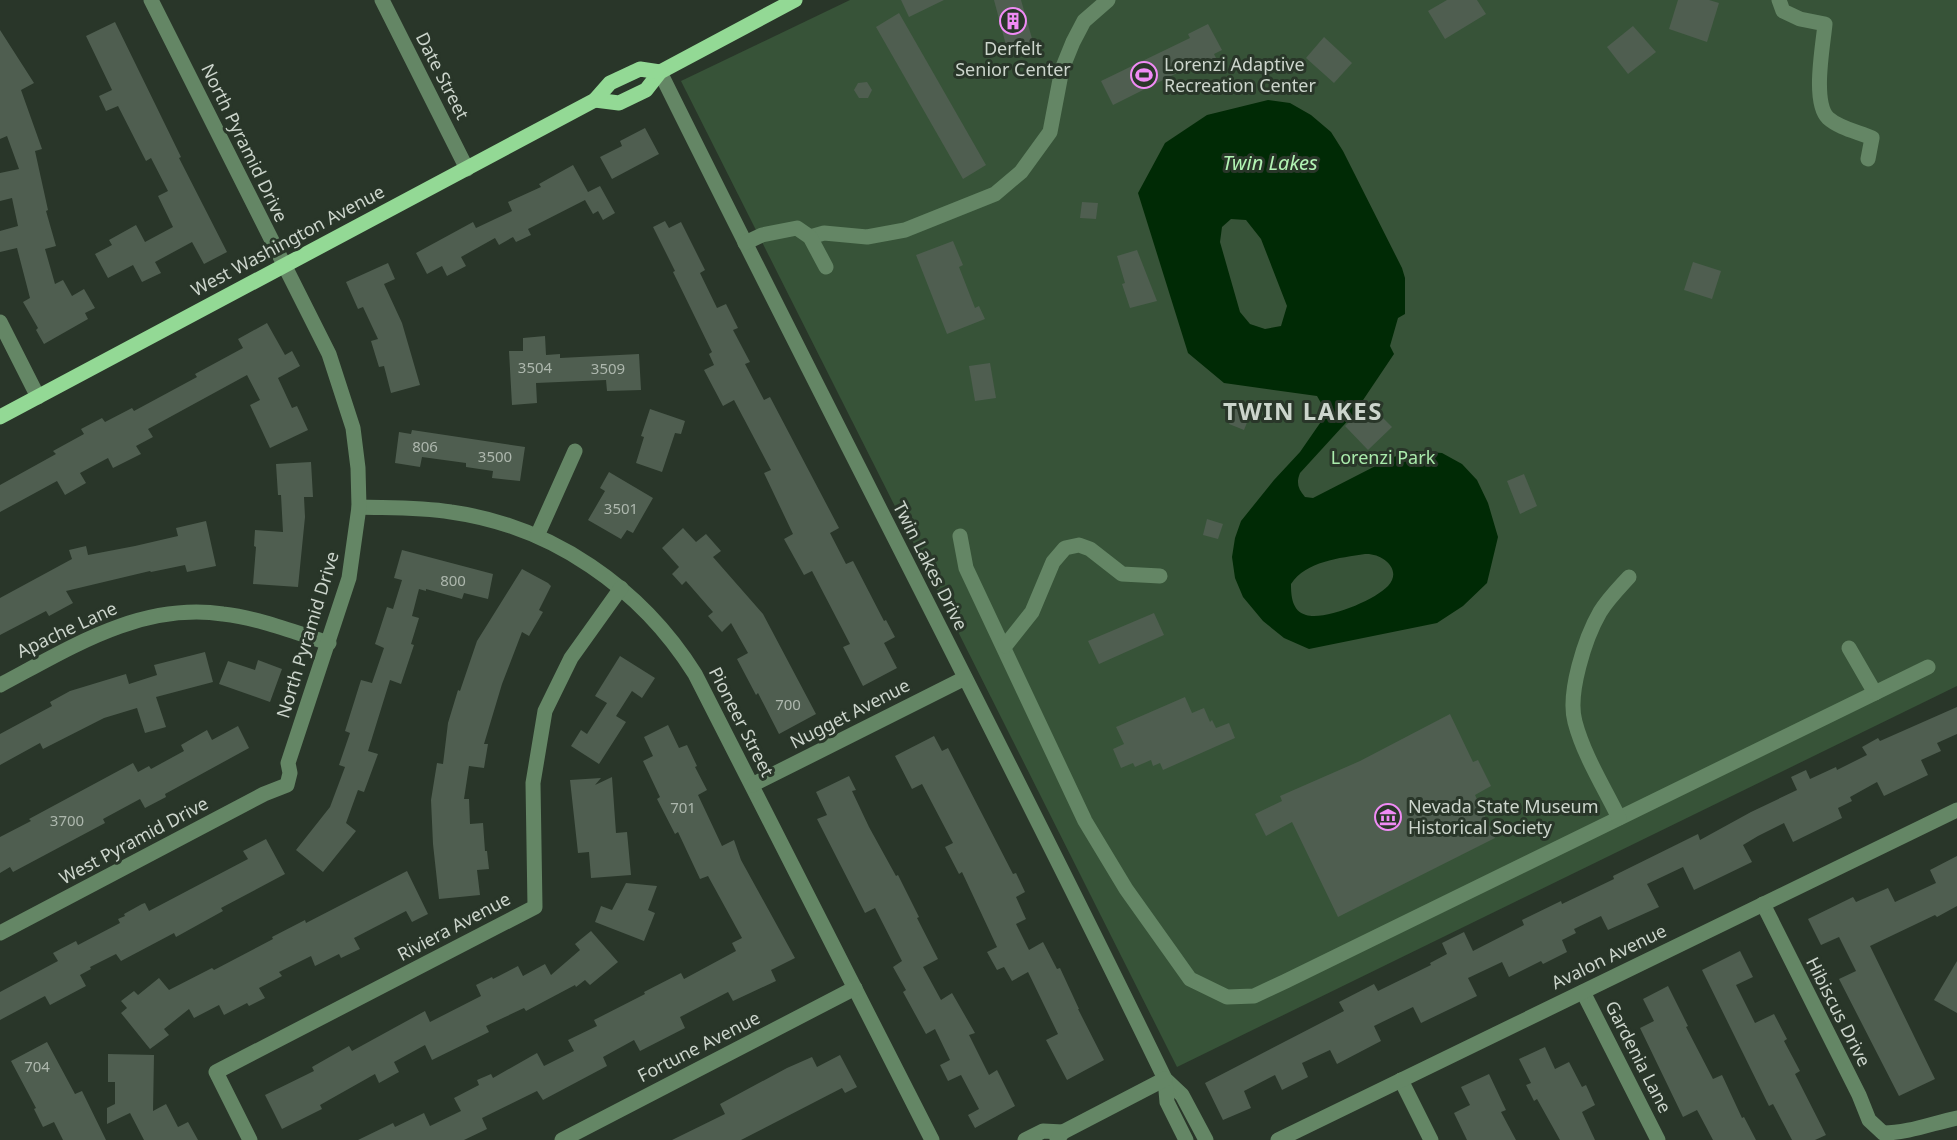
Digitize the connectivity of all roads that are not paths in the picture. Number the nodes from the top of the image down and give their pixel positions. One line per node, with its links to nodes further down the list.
1 (151, 0): 12 (street, North Pyramid Drive)
2 (382, 0): 9 (street, Date Street)
3 (795, 0): 6 (main road, West Washington Avenue)
4 (1108, 0): 10 (street)
5 (1779, 0): 8 (street)
6 (660, 72): 7 (main road, West Washington Avenue); 7 (main road, West Washington Avenue); 11 (street, Twin Lakes Drive)
7 (596, 100): 9 (main road, West Washington Avenue)
8 (1868, 159)
9 (466, 169): 12 (main road, West Washington Avenue)
10 (810, 237): 11 (street); 13 (street)
11 (745, 243): 28 (street, Twin Lakes Drive)
12 (283, 265): 15 (main road, West Washington Avenue); 18 (street, North Pyramid Drive)
13 (825, 267)
14 (0, 322): 15 (street)
15 (38, 397): 16 (main road, West Washington Avenue)
16 (0, 417)
17 (575, 451): 19 (street)
18 (359, 507): 19 (street, Pioneer Street); 24 (street, North Pyramid Drive)
19 (537, 536): 23 (street, Pioneer Street)
20 (960, 537): 25 (street)
21 (1160, 576): 25 (street)
22 (1629, 577): 34 (street)
23 (621, 588): 32 (street, Pioneer Street); 43 (street, Riviera Avenue)
24 (329, 644): 29 (street, Apache Lane); 31 (street, North Pyramid Drive)
25 (1005, 646): 34 (street)
26 (1849, 648): 30 (street)
27 (1928, 667): 30 (street)
28 (965, 678): 32 (street, Nugget Avenue); 39 (street, Twin Lakes Drive)
29 (0, 685)
30 (1875, 693): 34 (street)
31 (287, 785): 36 (street, West Pyramid Drive)
32 (752, 785): 37 (street, Pioneer Street)
33 (1957, 810): 35 (street, Avalon Avenue)
34 (1619, 818)
35 (1763, 904): 38 (street, Avalon Avenue); 41 (street, Hibiscus Drive)
36 (0, 933)
37 (855, 988): 44 (street, Fortune Avenue); 45 (street, Pioneer Street)
38 (1583, 992): 40 (street, Avalon Avenue); 51 (street, Gardenia Lane)
39 (1165, 1078): 42 (street); 47 (street, Twin Lakes Drive); 48 (street, Twin Lakes Drive)
40 (1401, 1080): 49 (street, Avalon Avenue); 50 (street)
41 (1957, 1118)
42 (1060, 1136): 46 (street)
43 (250, 1140)
44 (562, 1140)
45 (932, 1140)
46 (1025, 1140)
47 (1186, 1140)
48 (1206, 1140)
49 (1278, 1140)
50 (1431, 1140)
51 (1658, 1140)

